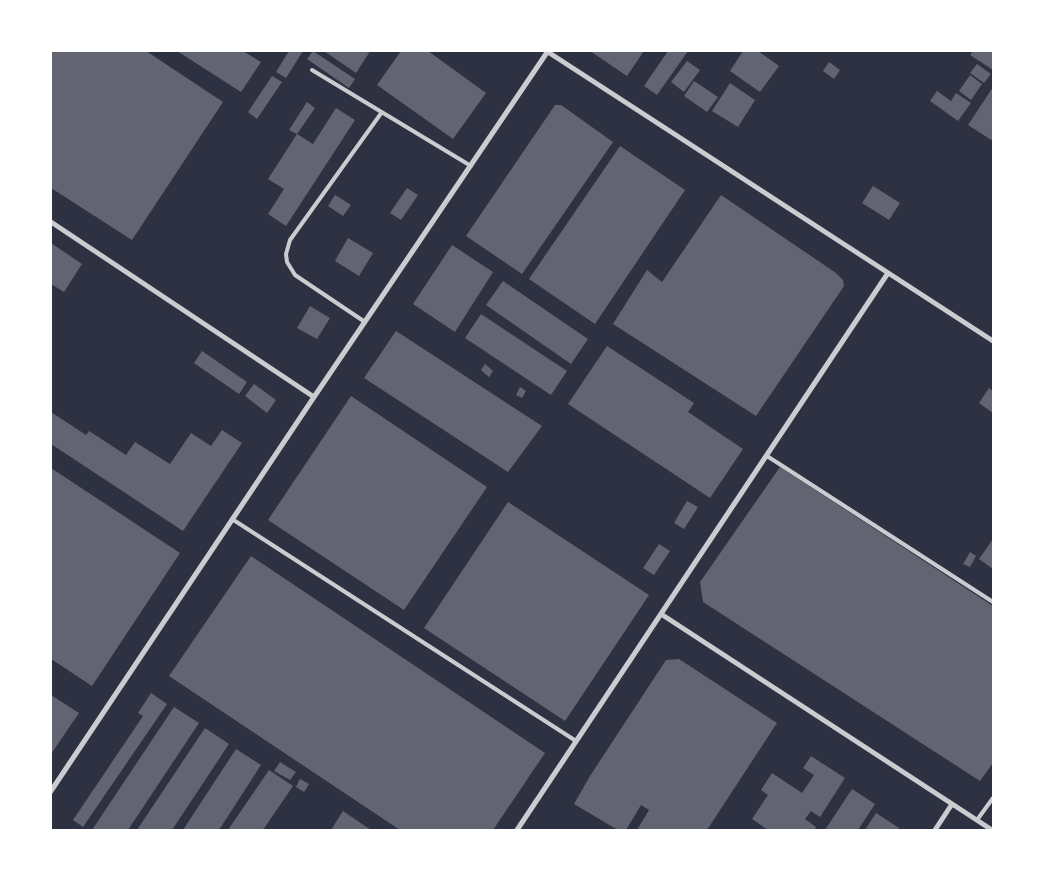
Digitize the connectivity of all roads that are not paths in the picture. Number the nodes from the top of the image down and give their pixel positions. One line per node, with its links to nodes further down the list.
1 (548, 51): 4 (street); 6 (street)
2 (312, 70): 3 (lane)
3 (382, 112): 4 (lane); 7 (lane)
4 (472, 166): 7 (street)
5 (51, 222): 9 (street)
6 (888, 273): 8 (street); 10 (street)
7 (365, 322): 9 (street)
8 (993, 341)
9 (314, 397): 11 (street)
10 (767, 456): 12 (lane); 13 (street)
11 (232, 519): 14 (lane); 15 (street)
12 (993, 602)
13 (661, 614): 14 (street); 17 (street)
14 (576, 741): 19 (street)
15 (51, 791)
16 (993, 798): 18 (lane)
17 (952, 804): 18 (street); 20 (street)
18 (977, 820): 21 (street)
19 (517, 830)
20 (935, 830)
21 (992, 830)

